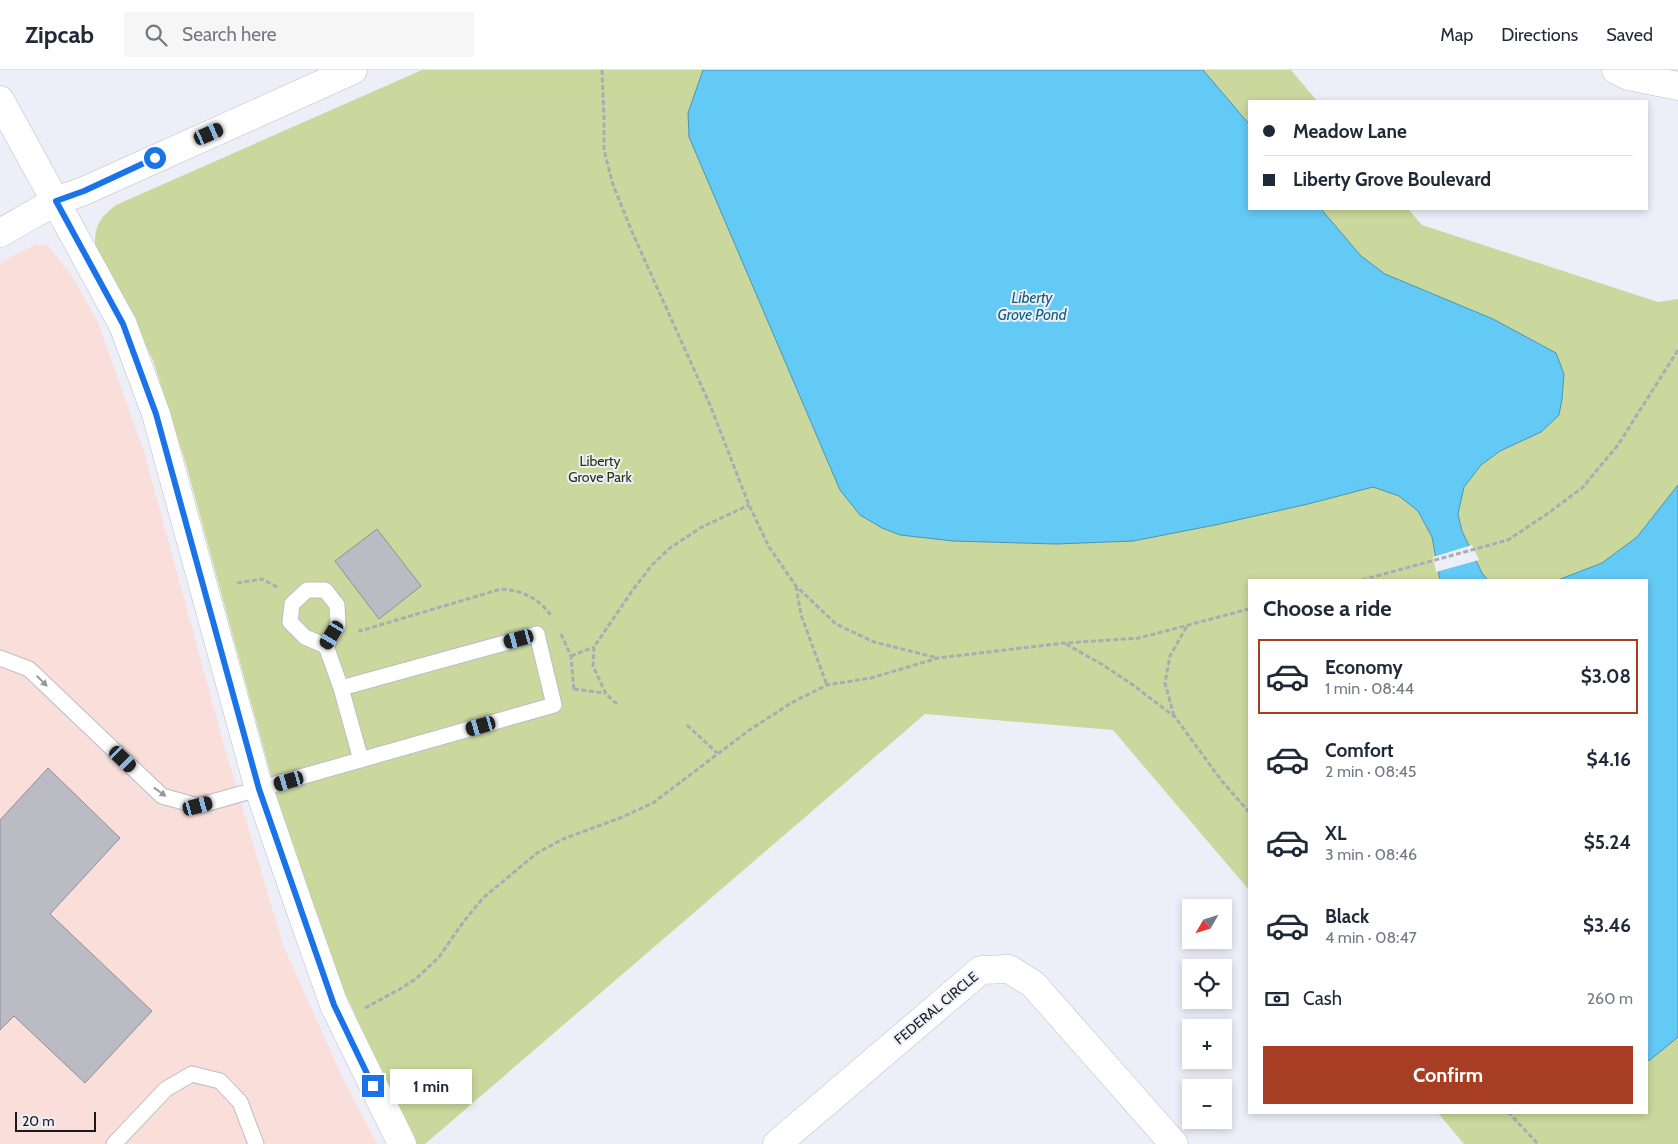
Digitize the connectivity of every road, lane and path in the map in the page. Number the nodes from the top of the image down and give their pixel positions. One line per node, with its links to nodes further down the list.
1 (352, 70): 6 (street)
2 (602, 70): 9 (path)
3 (1616, 70): 4 (street)
4 (1678, 86)
5 (0, 100): 6 (street)
6 (56, 201): 7 (street); 35 (street)
7 (0, 233)
8 (1678, 350): 10 (path)
9 (749, 505): 12 (path); 21 (path)
10 (1366, 579)
11 (237, 583): 13 (path)
12 (796, 586): 24 (path); 25 (path)
13 (282, 589)
14 (1248, 609): 17 (path)
15 (555, 622): 16 (path)
16 (357, 623)
17 (1187, 625): 19 (path); 31 (path)
18 (559, 631): 22 (path)
19 (1064, 643): 24 (path); 31 (path)
20 (326, 646): 26 (lane)
21 (594, 647): 22 (path); 28 (path)
22 (571, 656): 27 (path)
23 (0, 658): 35 (lane, one-way to 35)
24 (938, 658): 25 (path)
25 (828, 685): 33 (path)
26 (341, 688): 34 (lane); 34 (lane)
27 (574, 689): 28 (path); 29 (path)
28 (606, 694): 30 (path)
29 (576, 696)
30 (617, 704)
31 (1175, 717): 36 (path)
32 (687, 725): 33 (path)
33 (717, 753): 37 (path)
34 (361, 760): 35 (lane)
35 (259, 789): 37 (street)
36 (1248, 811)
37 (341, 1020): 41 (street)
38 (1510, 1114): 44 (path)
39 (114, 1144): 40 (lane)
40 (256, 1144)
41 (402, 1144)
42 (777, 1144): 43 (street, FEDERAL CIRCLE)
43 (1174, 1144)
44 (1538, 1144)

